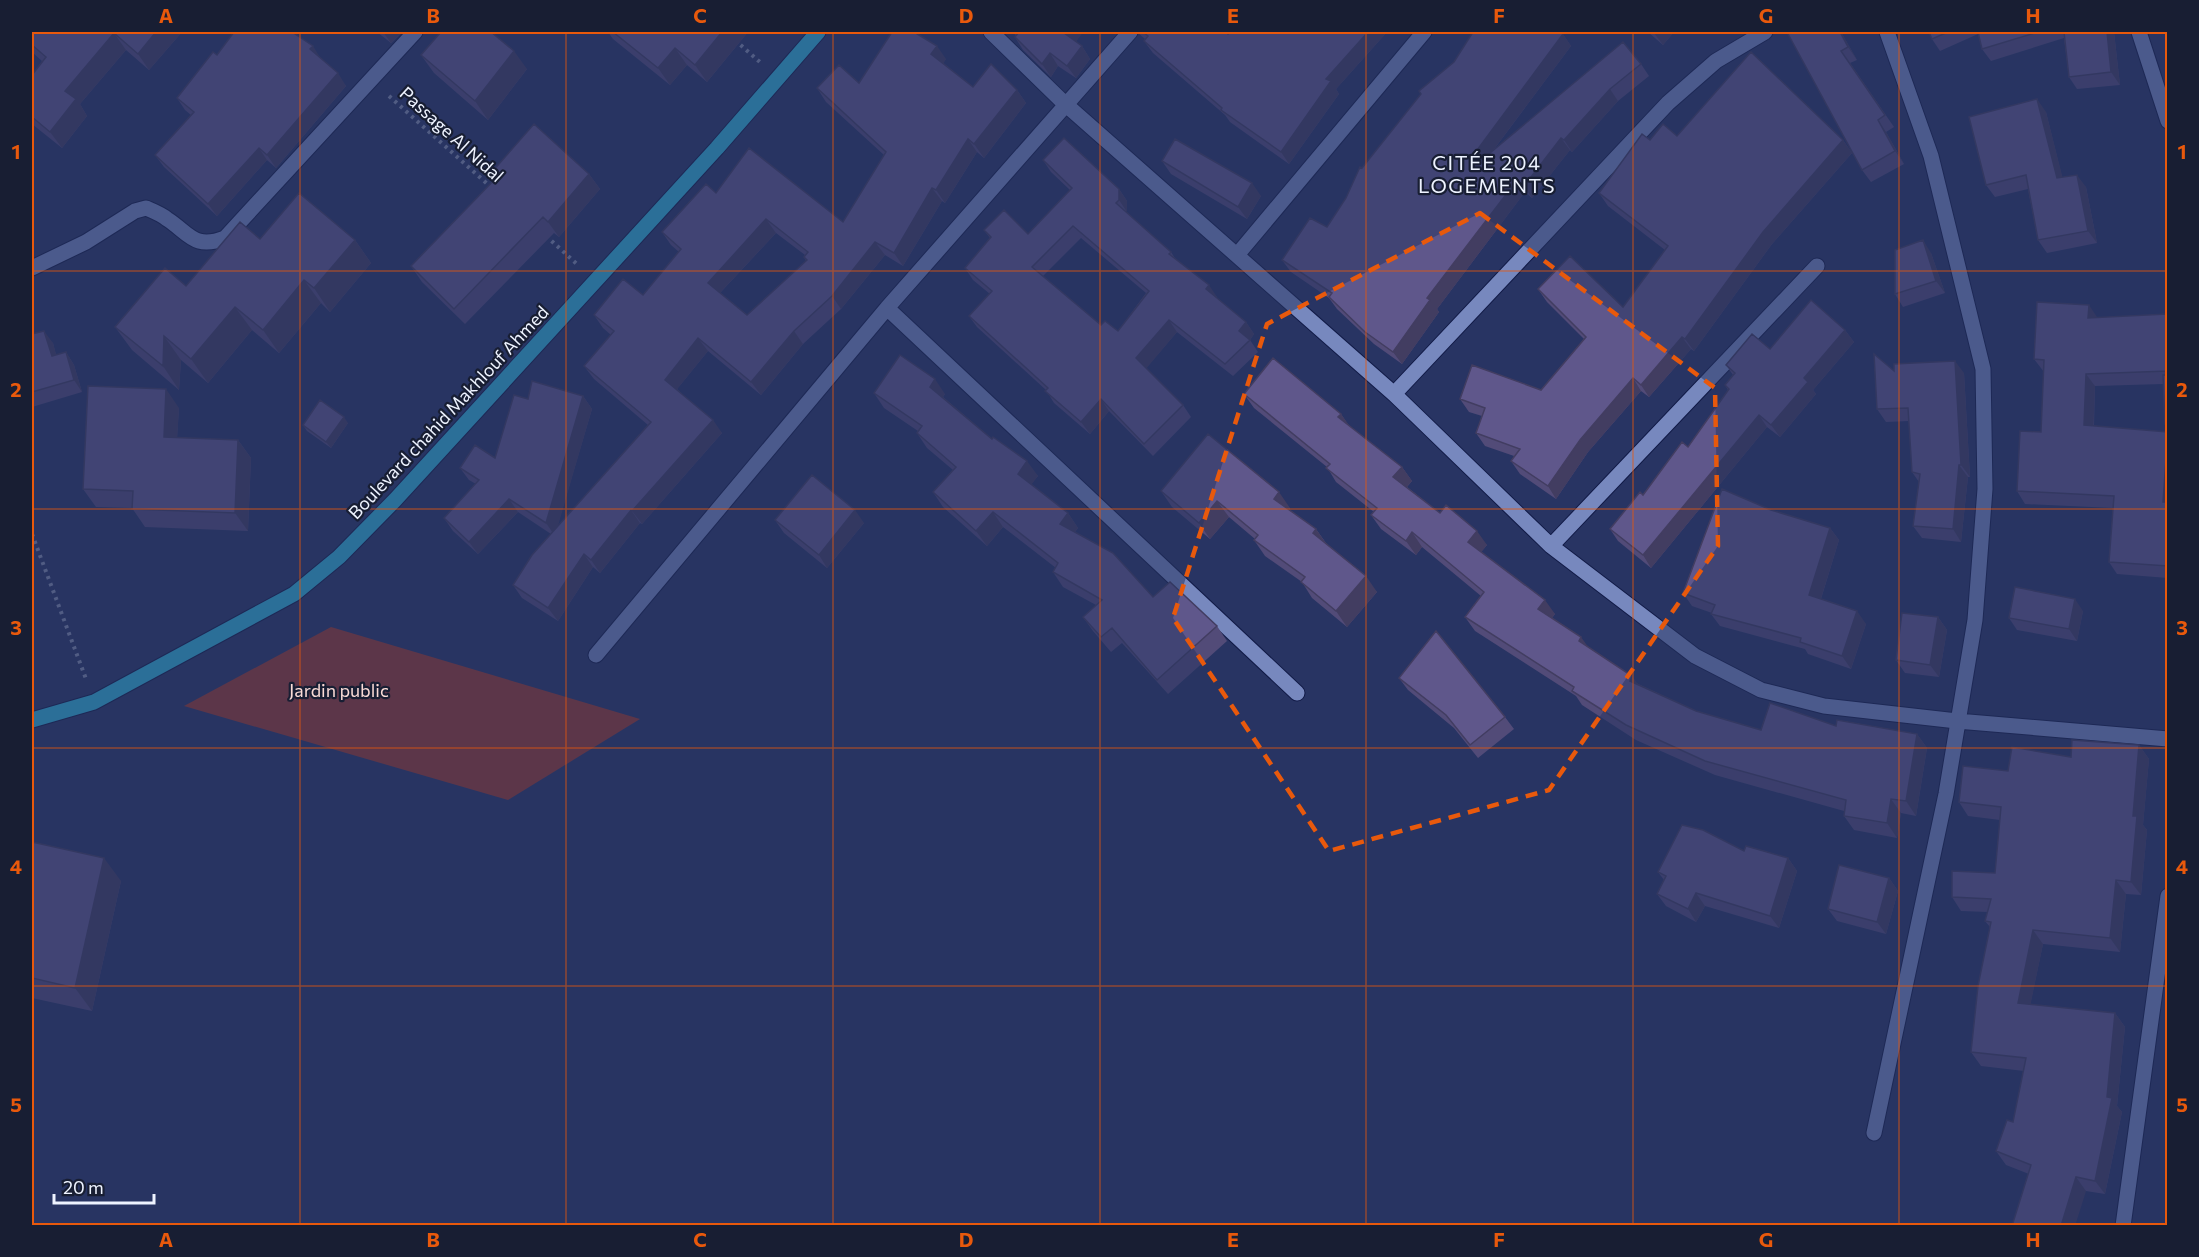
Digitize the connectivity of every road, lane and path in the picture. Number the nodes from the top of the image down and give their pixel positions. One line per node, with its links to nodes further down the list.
1 (415, 32): 11 (street)
2 (818, 32): 10 (main road, Boulevard chahid Makhlouf Ahmed)
3 (991, 32): 12 (street)
4 (1130, 32): 12 (street)
5 (1424, 32): 16 (street)
6 (1765, 32): 21 (street)
7 (1887, 32): 28 (street)
8 (2139, 32): 13 (street)
9 (734, 39): 10 (path)
10 (777, 77): 19 (main road, Boulevard chahid Makhlouf Ahmed)
11 (370, 80): 14 (path, Passage Al Nidal); 18 (street)
12 (1064, 103): 16 (street); 20 (street)
13 (2168, 121)
14 (500, 195)
15 (543, 234): 19 (path)
16 (1237, 255): 21 (street)
17 (1817, 266): 23 (street)
18 (32, 268)
19 (595, 280): 26 (main road, Boulevard chahid Makhlouf Ahmed)
20 (887, 308): 24 (street); 25 (street)
21 (1394, 394): 23 (street)
22 (32, 534): 26 (path)
23 (1551, 546): 28 (street)
24 (596, 656)
25 (1297, 693)
26 (94, 702): 27 (main road, Boulevard chahid Makhlouf Ahmed)
27 (32, 720)
28 (1958, 721): 29 (street); 31 (street)
29 (2168, 739)
30 (2168, 896): 32 (street)
31 (1874, 1133)
32 (2123, 1226)

